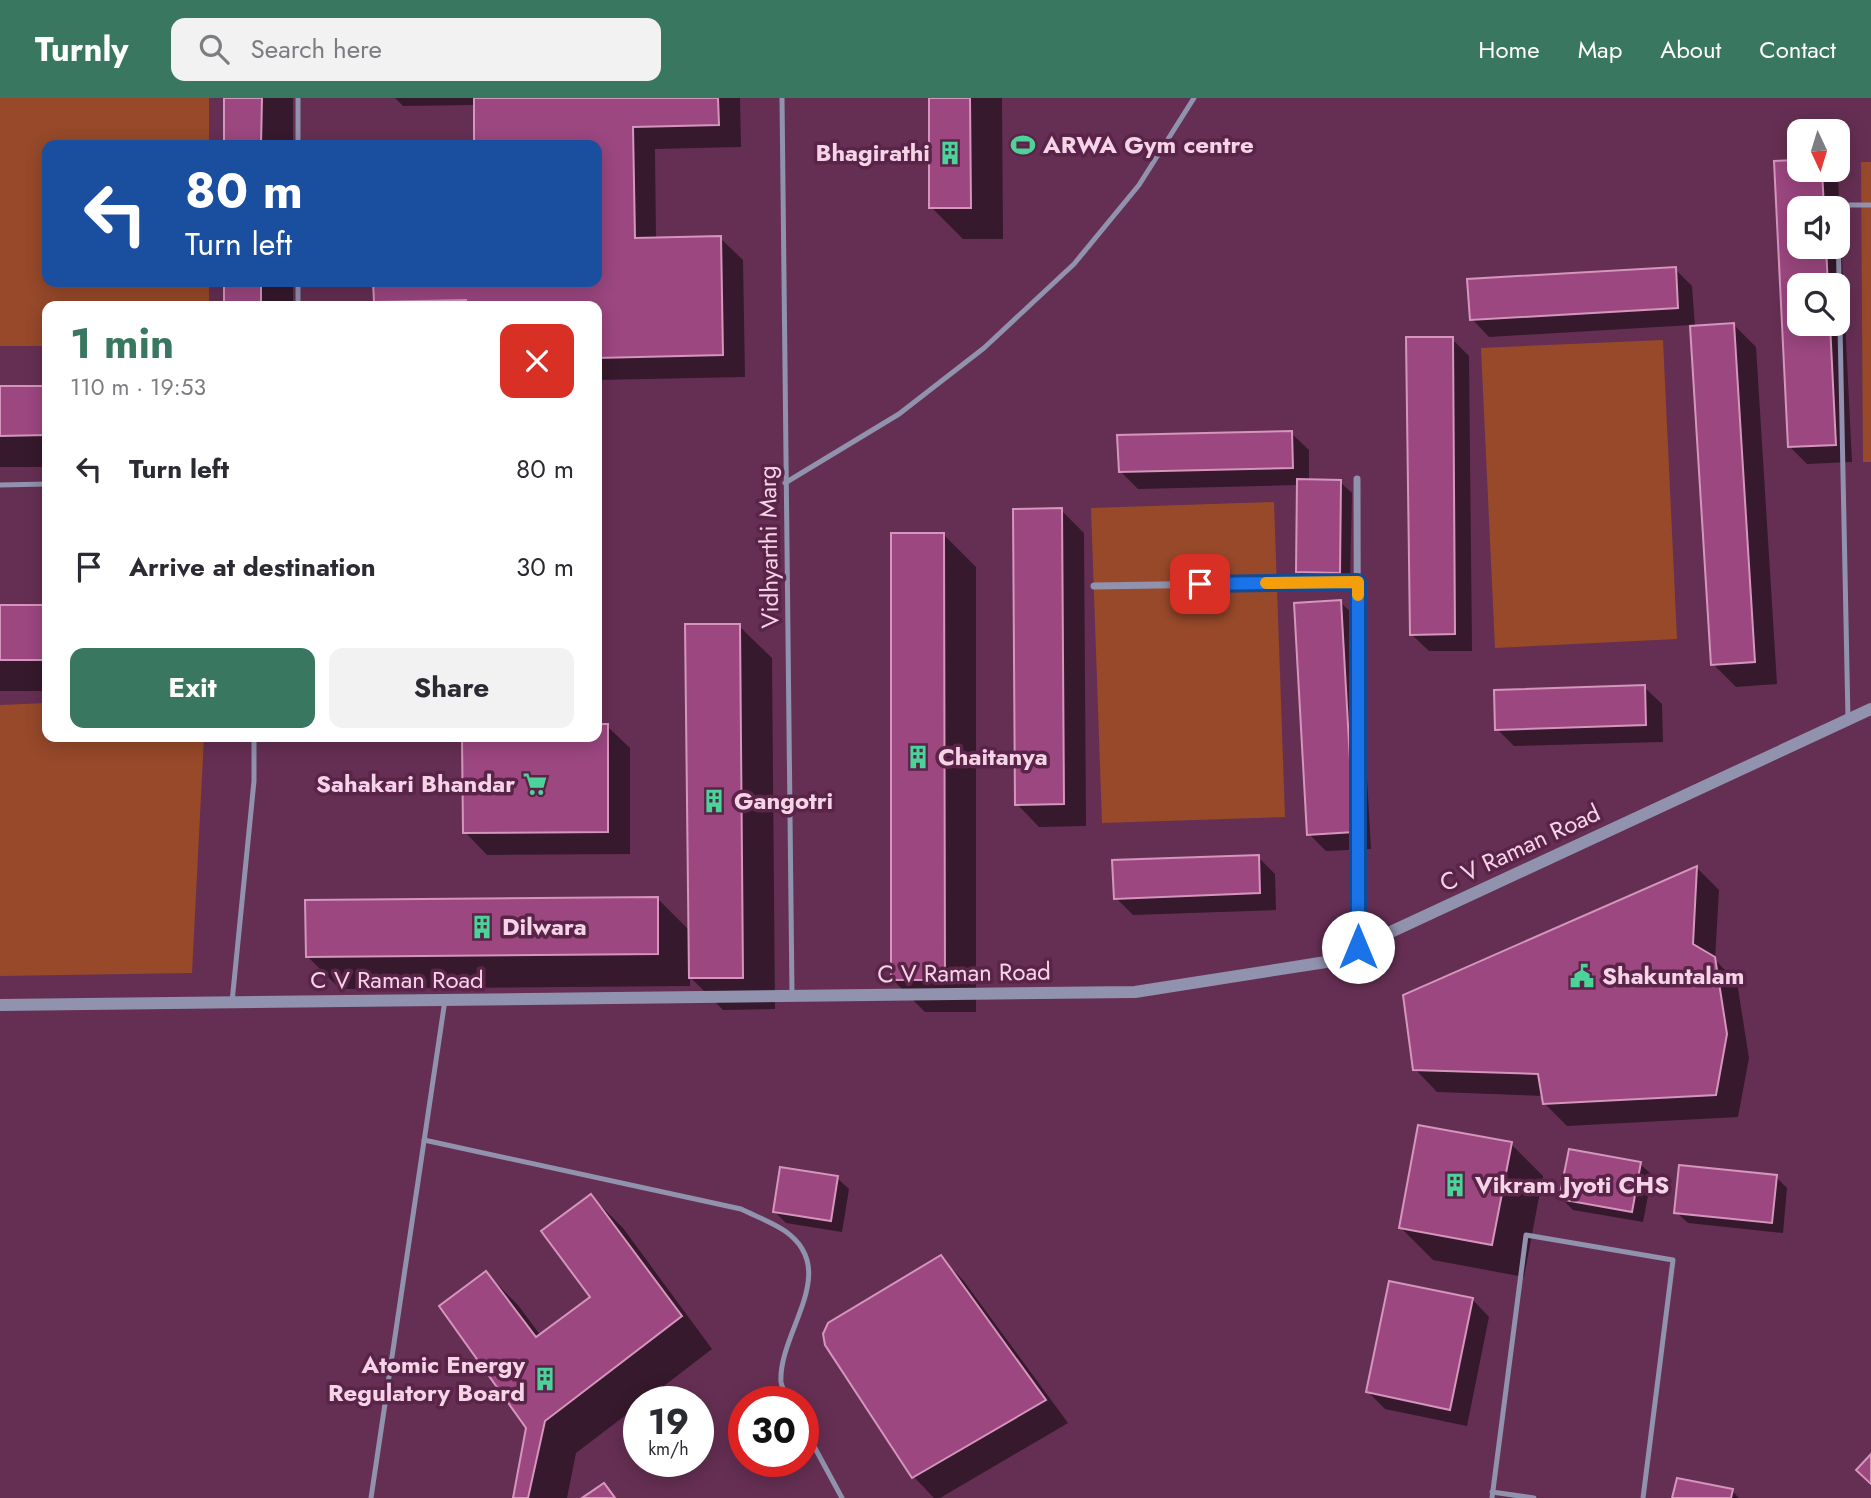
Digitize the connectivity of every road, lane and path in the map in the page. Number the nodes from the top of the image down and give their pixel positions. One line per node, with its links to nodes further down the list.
1 (298, 98): 4 (lane)
2 (782, 98): 9 (lane, Vidhyarthi Marg)
3 (1194, 98): 9 (lane)
4 (298, 140)
5 (1850, 205): 6 (lane)
6 (1871, 205)
7 (1839, 259): 15 (lane)
8 (1357, 479): 12 (street)
9 (785, 483): 18 (lane, Vidhyarthi Marg)
10 (42, 484): 11 (lane)
11 (0, 485)
12 (1358, 582): 13 (street); 17 (street)
13 (1094, 586)
14 (1871, 709): 15 (street, C V Raman Road)
15 (1848, 719): 17 (street, C V Raman Road)
16 (254, 742): 20 (lane)
17 (1358, 947): 18 (street, C V Raman Road)
18 (792, 996): 19 (street, C V Raman Road)
19 (445, 1000): 20 (street, C V Raman Road); 22 (lane)
20 (232, 1002): 21 (street, C V Raman Road)
21 (0, 1005)
22 (424, 1140): 23 (lane); 26 (lane)
23 (782, 1386)
24 (819, 1456): 27 (lane)
25 (1492, 1495): 28 (lane); 29 (lane)
26 (371, 1498)
27 (842, 1498)
28 (1534, 1498)
29 (1643, 1498)

